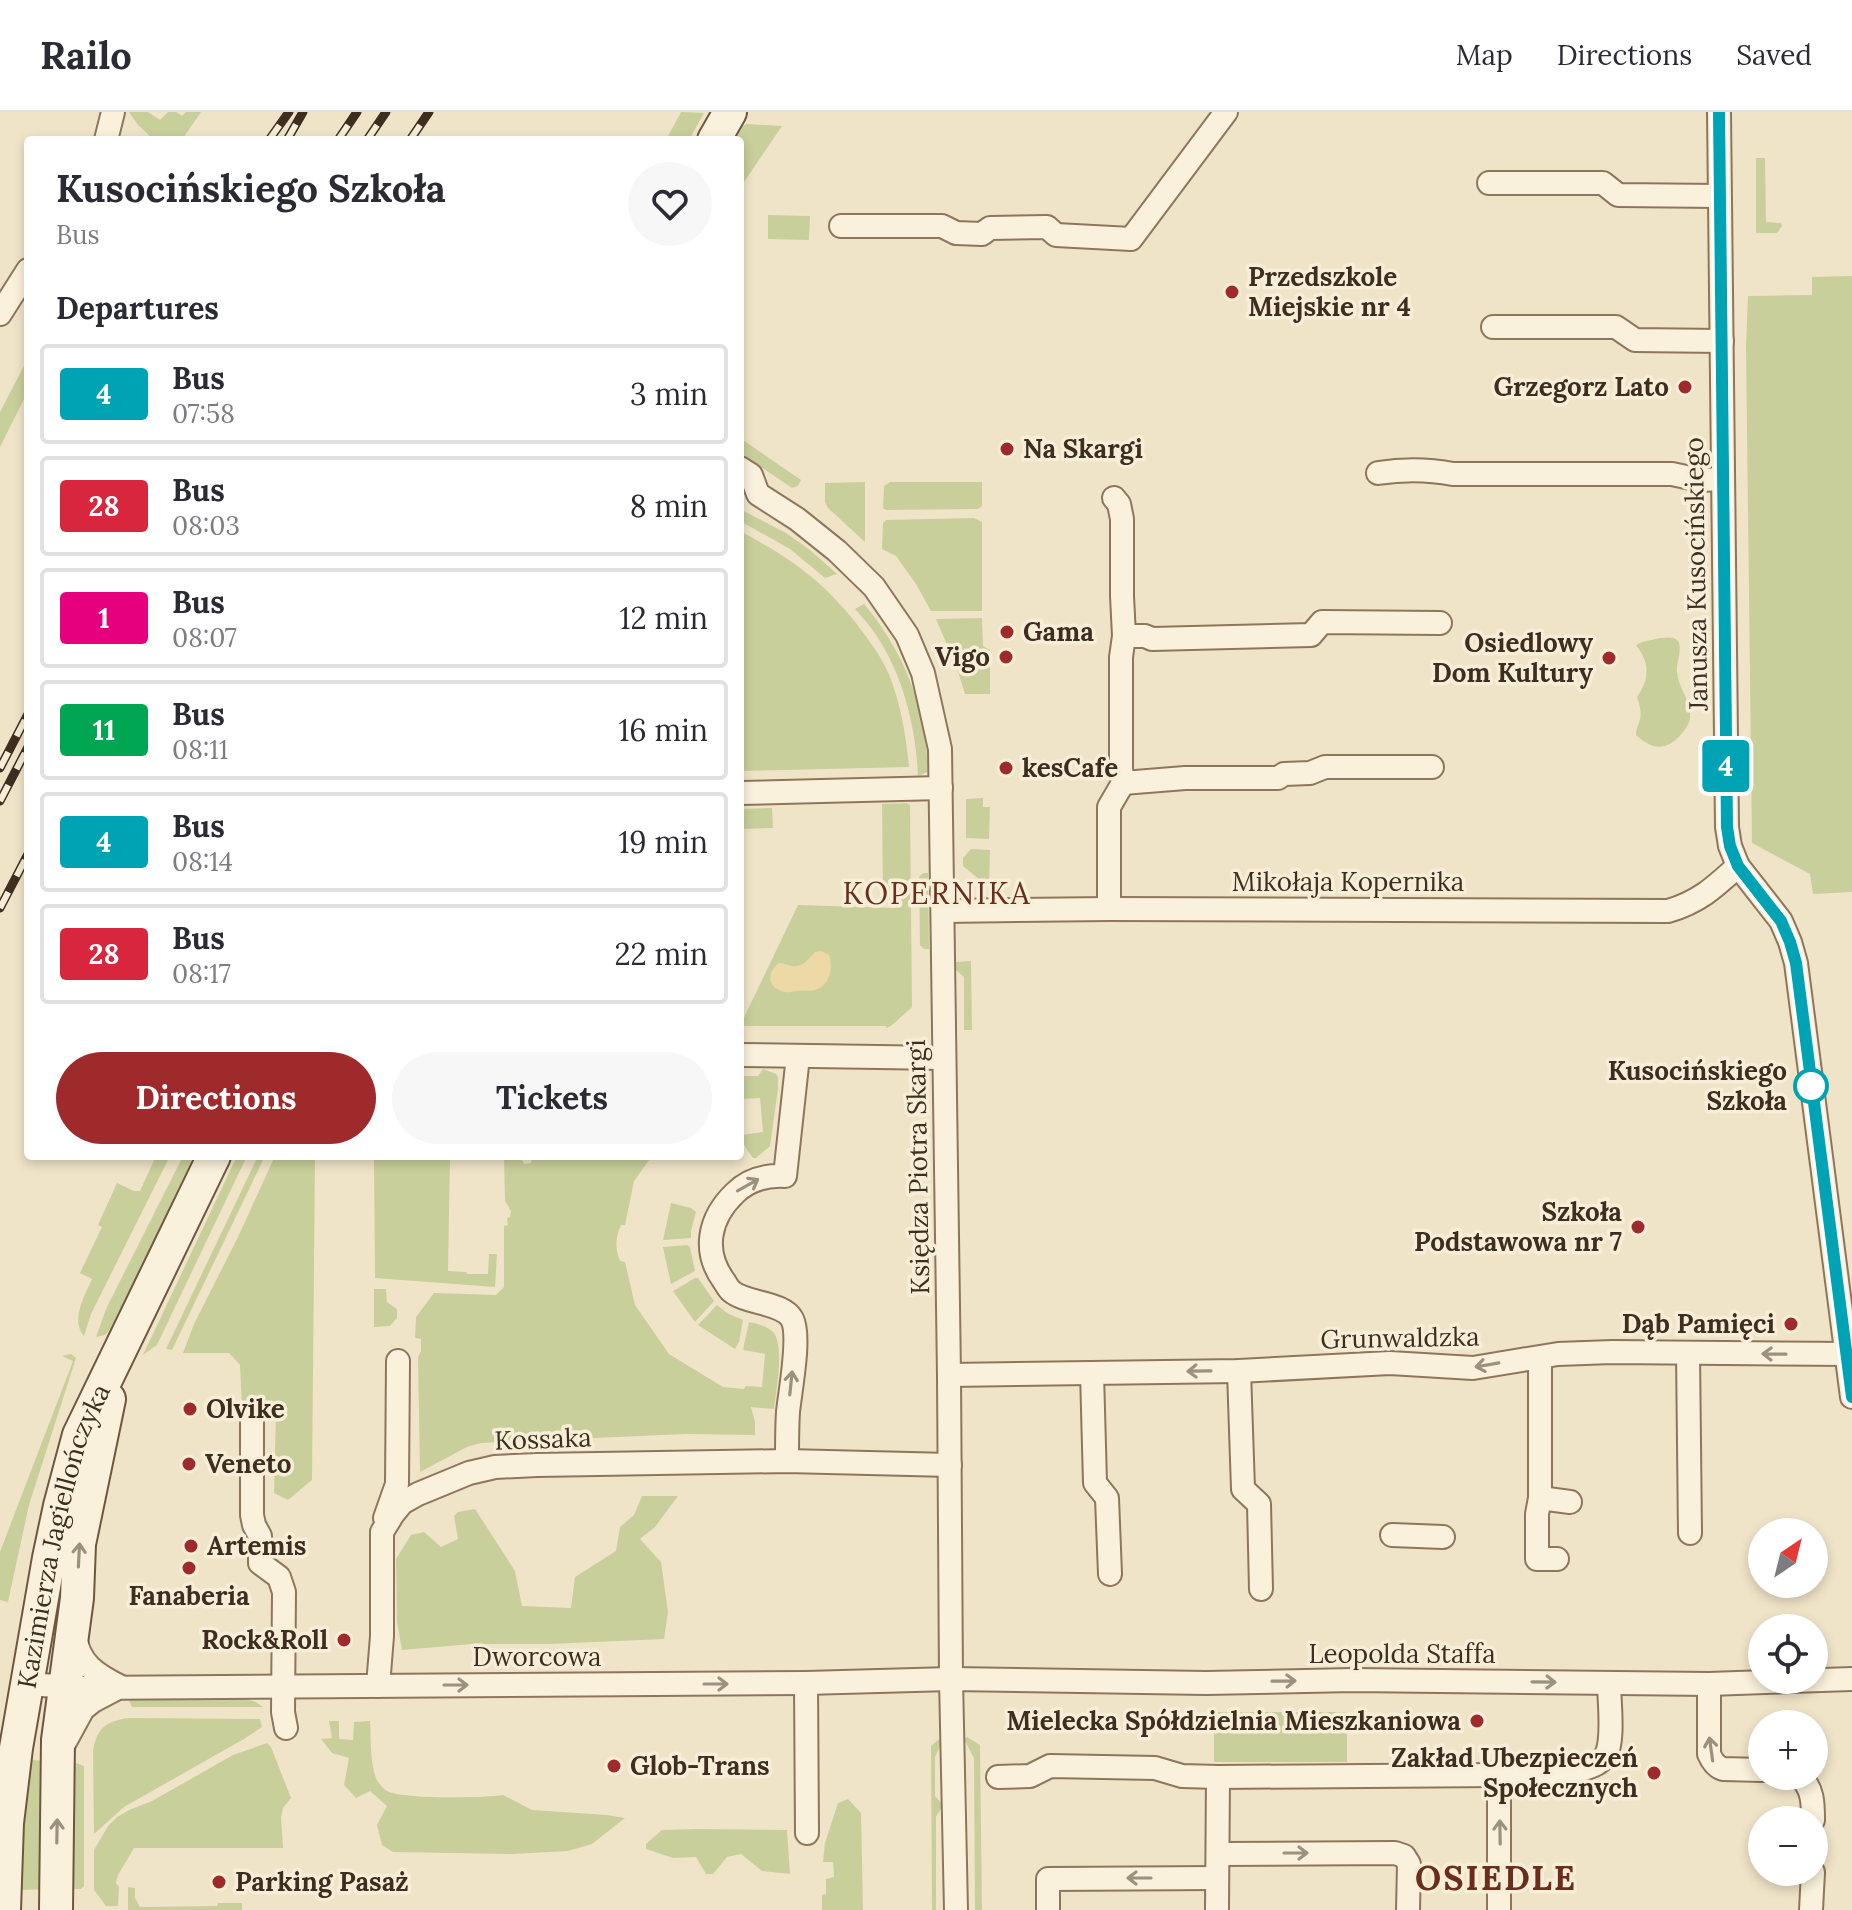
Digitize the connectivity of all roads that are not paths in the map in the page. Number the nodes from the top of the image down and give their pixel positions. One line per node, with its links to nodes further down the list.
1 (113, 112): 5 (street)
2 (730, 112): 6 (main road)
3 (1226, 112): 9 (street)
4 (1719, 112): 8 (street, Janusza Kusocińskiego)
5 (107, 136)
6 (716, 136)
7 (1489, 183): 8 (street)
8 (1719, 196): 13 (street, Janusza Kusocińskiego)
9 (841, 226)
10 (24, 276): 11 (street)
11 (0, 314)
12 (1493, 327): 13 (street)
13 (1722, 341): 16 (street, Janusza Kusocińskiego)
14 (744, 471): 17 (street, Księdza Piotra Skargi)
15 (1378, 473): 16 (street)
16 (1723, 479): 25 (street, Janusza Kusocińskiego)
17 (749, 497): 23 (street, Księdza Piotra Skargi)
18 (1114, 498): 20 (street)
19 (1440, 623): 20 (street)
20 (1124, 636): 22 (street)
21 (1432, 767): 22 (street)
22 (1123, 783): 26 (street)
23 (941, 788): 24 (street); 27 (street, Księdza Piotra Skargi)
24 (744, 793)
25 (1738, 866): 26 (street, Mikołaja Kopernika); 33 (street, Janusza Kusocińskiego)
26 (1109, 909): 27 (street, Mikołaja Kopernika)
27 (943, 911): 30 (street, Księdza Piotra Skargi)
28 (744, 1055): 29 (street)
29 (798, 1056): 30 (street); 42 (street, one-way to 29)
30 (944, 1058): 39 (street, Księdza Piotra Skargi)
31 (212, 1160): 34 (main road, Kazimierza Jagiellończyka)
32 (1688, 1353): 33 (street, Grunwaldzka, one-way to 32); 35 (street, Grunwaldzka); 47 (street)
33 (1850, 1354): 40 (street, Janusza Kusocińskiego)
34 (118, 1357): 53 (main road, Kazimierza Jagiellończyka, one-way to 34); 58 (main road, Kazimierza Jagiellończyka)
35 (1540, 1358): 37 (street, Grunwaldzka, one-way to 37); 44 (street)
36 (398, 1361): 46 (street)
37 (1239, 1371): 38 (street, Grunwaldzka, one-way to 38); 52 (street)
38 (1092, 1373): 39 (street, Grunwaldzka); 51 (street)
39 (949, 1375): 43 (street, Księdza Piotra Skargi)
40 (1852, 1397)
41 (252, 1417): 62 (street)
42 (787, 1461): 43 (street, Kossaka); 46 (street, Kossaka)
43 (950, 1465): 54 (street, Księdza Piotra Skargi)
44 (1540, 1498): 45 (street); 50 (street)
45 (1570, 1502)
46 (382, 1532): 60 (street)
47 (1690, 1533)
48 (1392, 1535): 49 (street)
49 (1443, 1537)
50 (1557, 1559)
51 (1110, 1574)
52 (1261, 1589)
53 (74, 1622): 61 (street); 63 (main road, Kazimierza Jagiellończyka)
54 (951, 1679): 56 (street, Dworcowa); 57 (street, Leopolda Staffa, one-way to 57); 76 (street, Księdza Piotra Skargi)
55 (1852, 1679): 59 (street, Leopolda Staffa)
56 (806, 1683): 60 (street, Dworcowa, one-way to 56); 70 (street)
57 (1609, 1683): 59 (street, Leopolda Staffa); 67 (street)
58 (27, 1684): 63 (street, Dworcowa); 74 (main road, Kazimierza Jagiellończyka)
59 (1709, 1684): 66 (street, one-way to 59)
60 (378, 1686): 62 (street, Dworcowa)
61 (122, 1687): 62 (street, Dworcowa); 63 (street, Dworcowa); 65 (street, Kazimierza Jagiellończyka)
62 (283, 1687): 64 (street)
63 (65, 1688): 65 (main road, Kazimierza Jagiellończyka)
64 (286, 1728)
65 (58, 1753): 75 (main road, Kazimierza Jagiellończyka, one-way to 65)
66 (1748, 1770)
67 (1499, 1775): 69 (street); 80 (street, one-way to 67)
68 (998, 1777): 69 (street)
69 (1218, 1777): 71 (street)
70 (807, 1833)
71 (1218, 1854): 72 (street); 79 (street, one-way to 79)
72 (1217, 1878): 77 (street, one-way to 77); 78 (street)
73 (1812, 1886): 81 (street)
74 (4, 1910)
75 (56, 1910)
76 (956, 1910)
77 (1048, 1910)
78 (1217, 1910)
79 (1408, 1910)
80 (1499, 1910)
81 (1811, 1910)

